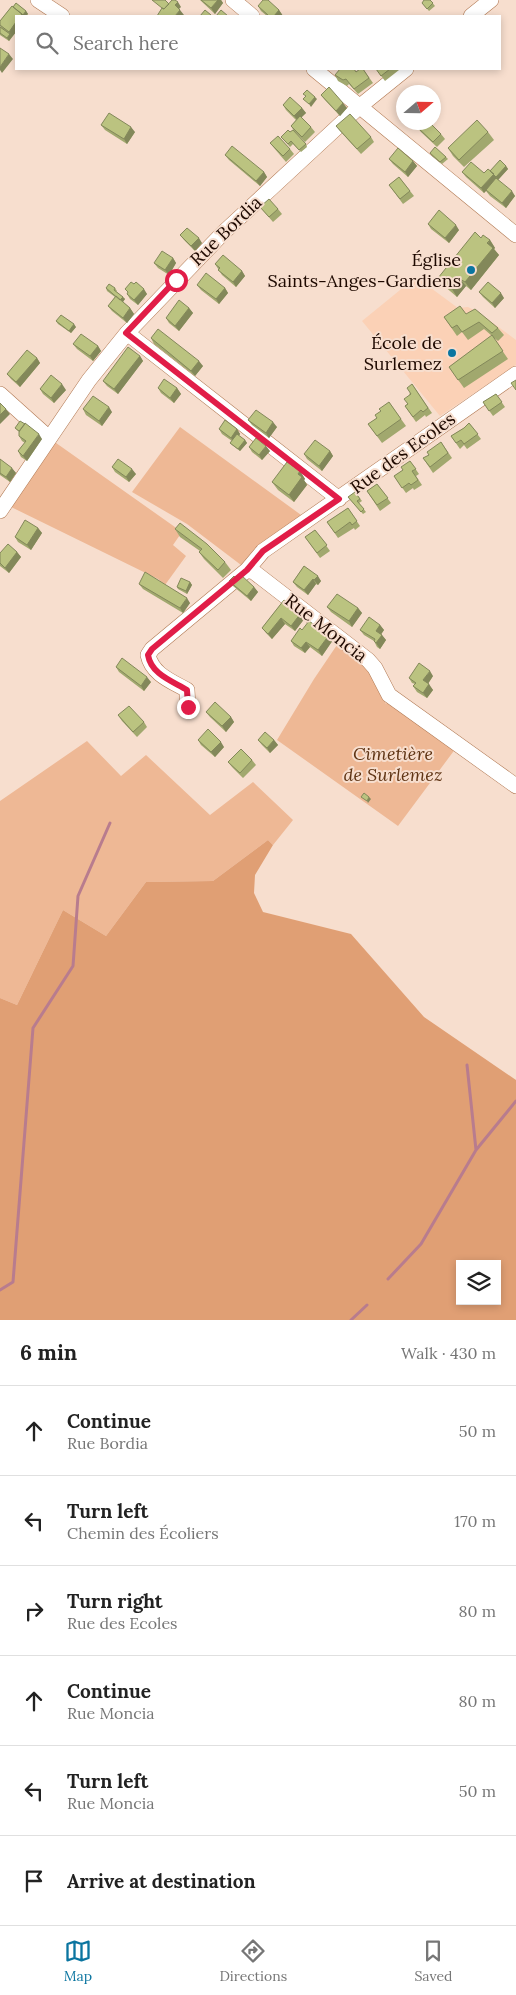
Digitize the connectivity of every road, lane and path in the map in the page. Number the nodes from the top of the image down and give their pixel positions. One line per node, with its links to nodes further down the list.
1 (38, 0): 4 (street)
2 (233, 0): 5 (street)
3 (491, 0): 6 (street)
4 (60, 15)
5 (251, 15)
6 (472, 15)
7 (315, 70): 9 (street)
8 (405, 70): 9 (street, Rue Bordia)
9 (359, 107): 10 (street); 11 (street, Rue Bordia)
10 (516, 235)
11 (126, 333): 14 (street, Rue Bordia); 15 (street)
12 (516, 374): 15 (street, Rue des Ecoles)
13 (0, 394): 14 (street)
14 (49, 438): 16 (street, Rue Bordia)
15 (339, 499): 17 (street, Rue des Ecoles)
16 (0, 511)
17 (246, 571): 18 (street); 19 (street, Rue Moncia)
18 (188, 707)
19 (516, 786)

